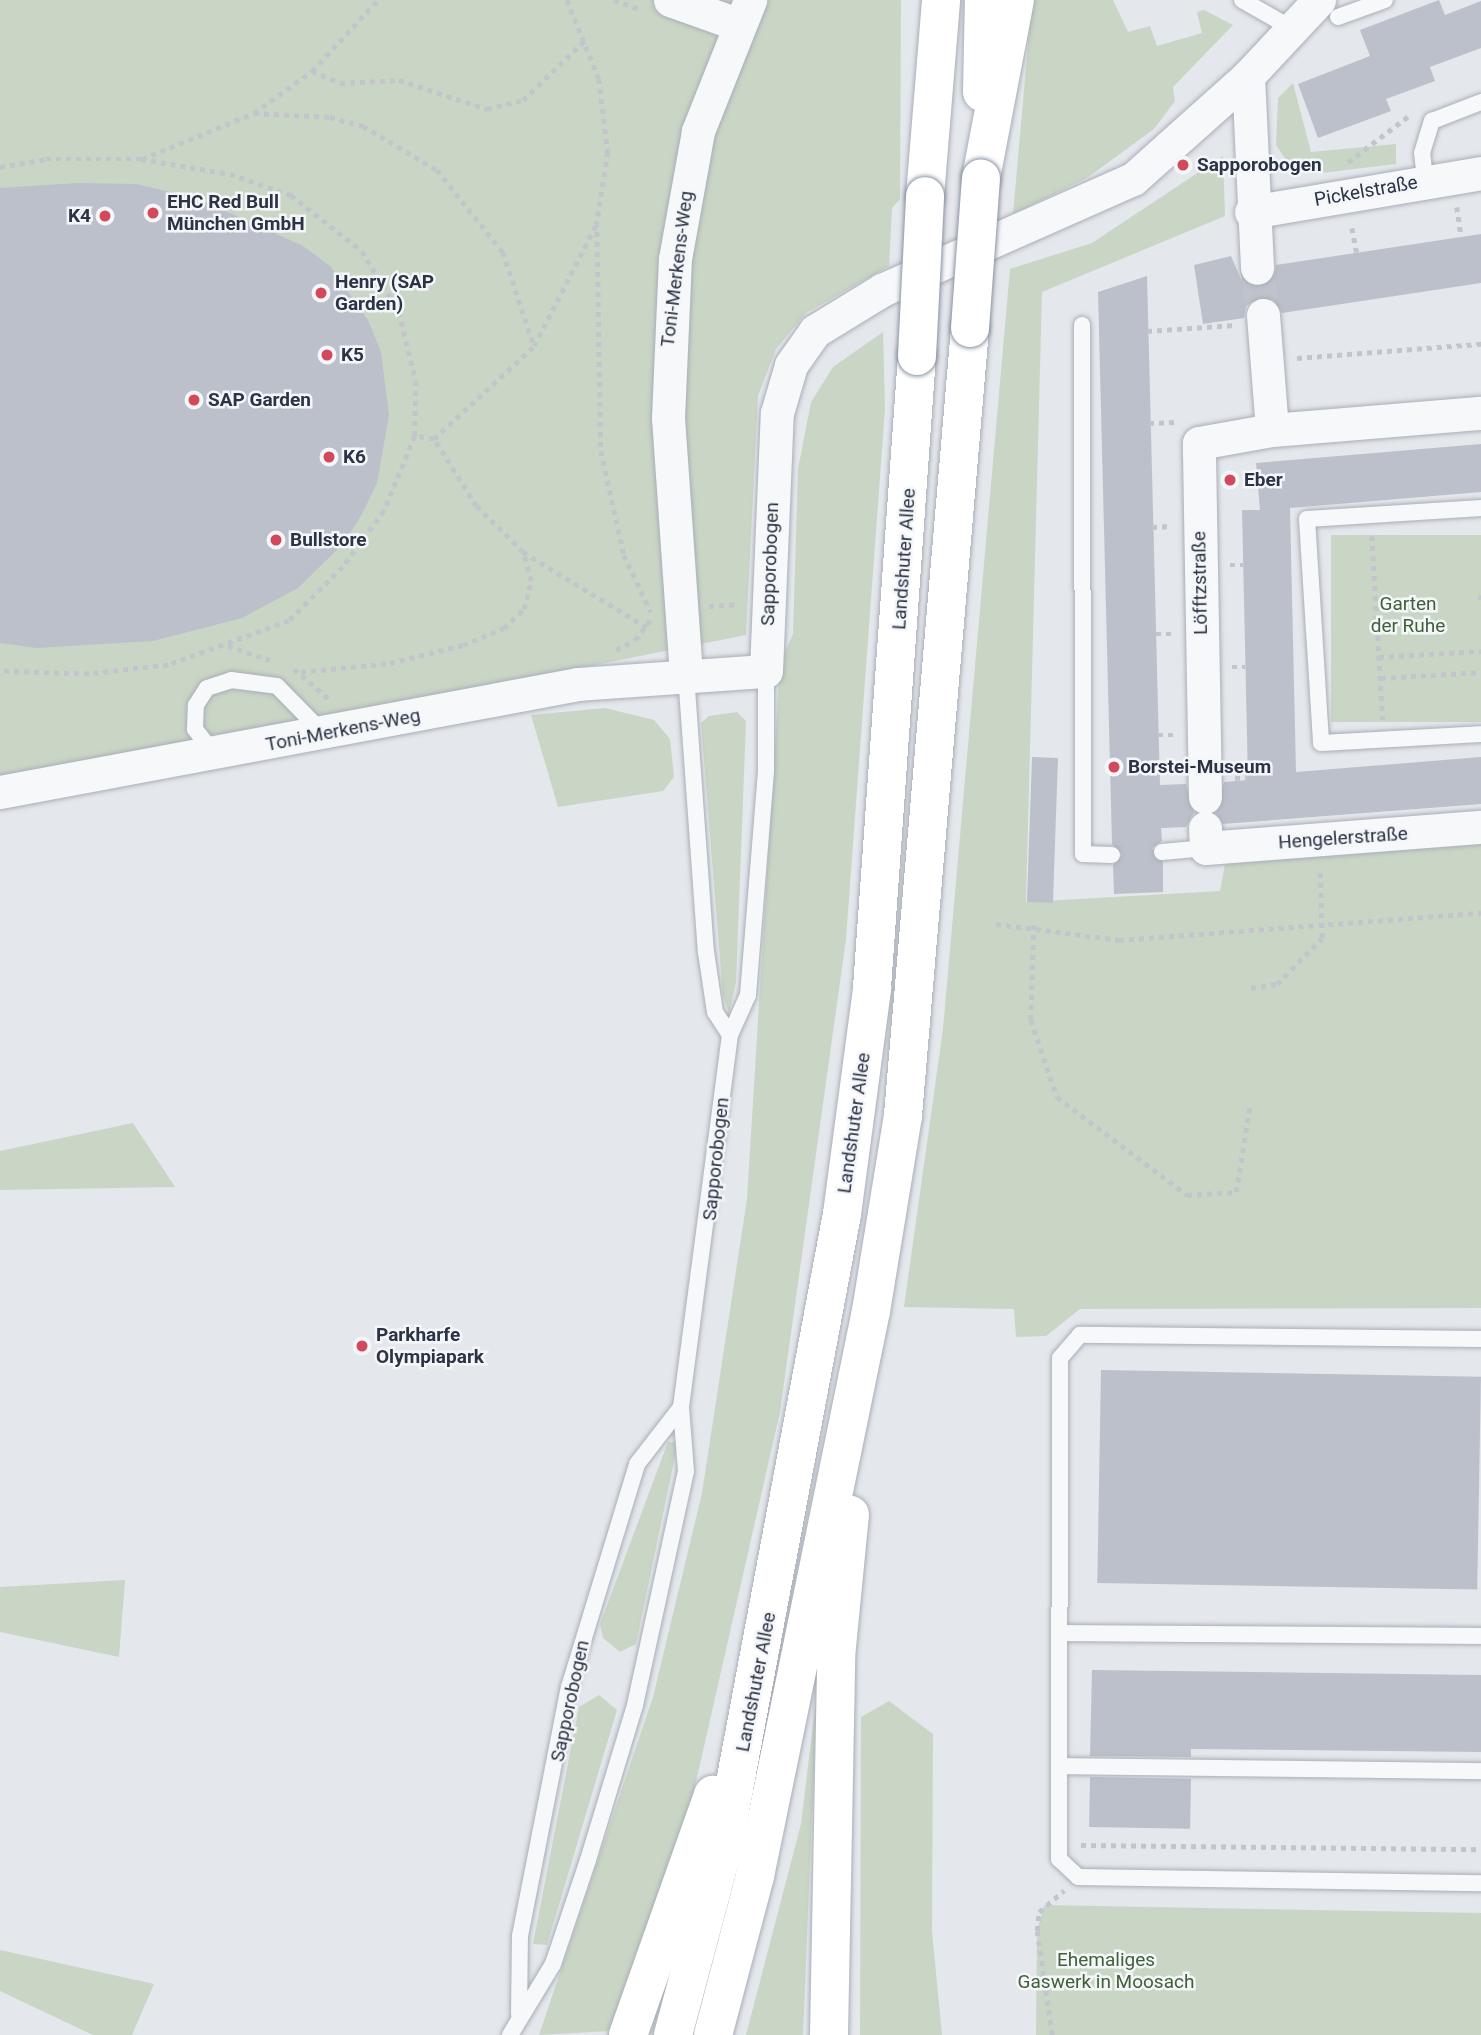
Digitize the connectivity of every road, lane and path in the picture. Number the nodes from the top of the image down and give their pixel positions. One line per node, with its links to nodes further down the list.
1 (378, 0): 14 (path)
2 (567, 0): 13 (path)
3 (670, 0): 11 (street)
4 (921, 0): 25 (highway)
5 (941, 0): 25 (highway)
6 (984, 0): 23 (highway)
7 (1015, 0): 23 (highway)
8 (1242, 0): 12 (lane)
9 (1385, 0): 10 (lane)
10 (1328, 8): 12 (street, Sapporobogen)
11 (743, 12): 47 (street, Toni-Merkens-Weg)
12 (1291, 28): 15 (street, Sapporobogen)
13 (584, 41): 14 (path); 27 (path)
14 (312, 71): 18 (path)
15 (1248, 76): 26 (street); 45 (street, Sapporobogen)
16 (1481, 102): 24 (lane)
17 (1424, 107): 20 (path)
18 (254, 113): 19 (path); 35 (path)
19 (141, 159): 21 (path); 39 (path)
20 (1341, 166)
21 (0, 167)
22 (1481, 173): 24 (street, Pickelstraße)
23 (981, 178): 78 (highway, Landshuter Allee, bridge)
24 (1425, 180): 26 (street, Pickelstraße)
25 (925, 196): 83 (highway, Landshuter Allee, bridge)
26 (1251, 212): 30 (street)
27 (597, 222): 35 (path); 47 (path)
28 (1352, 228): 29 (path)
29 (1357, 253)
30 (1257, 268)
31 (1264, 318): 33 (path); 36 (street)
32 (1082, 325): 70 (lane)
33 (1147, 331)
34 (1481, 344): 36 (path)
35 (534, 346): 40 (path)
36 (1268, 360): 38 (street)
37 (1481, 413): 38 (street, Löfftzstraße)
38 (1272, 430): 66 (street, Löfftzstraße)
39 (415, 436): 40 (path); 49 (path)
40 (433, 439): 43 (path)
41 (1481, 508): 42 (lane)
42 (1370, 515): 52 (path); 63 (lane)
43 (523, 552): 48 (path); 57 (path)
44 (1481, 595): 46 (path)
45 (768, 603): 47 (path); 56 (street, Sapporobogen)
46 (1481, 605)
47 (664, 610): 48 (path); 59 (street, Toni-Merkens-Weg)
48 (648, 628): 51 (path)
49 (228, 646): 53 (path); 55 (path)
50 (1481, 651): 52 (path)
51 (603, 653)
52 (1379, 657): 60 (path)
53 (277, 663)
54 (289, 667): 57 (path)
55 (0, 671)
56 (766, 671): 59 (street, Toni-Merkens-Weg); 76 (lane, Sapporobogen)
57 (300, 672): 61 (path)
58 (1481, 672): 60 (path)
59 (686, 675): 61 (street, Toni-Merkens-Weg); 76 (lane)
60 (1381, 678): 63 (path)
61 (332, 721): 64 (street, Toni-Merkens-Weg); 64 (lane)
62 (1481, 734): 63 (lane)
63 (1384, 740)
64 (217, 754): 65 (street, Toni-Merkens-Weg)
65 (0, 792)
66 (1205, 824): 68 (street, Hengelerstraße); 69 (lane)
67 (1481, 827): 68 (street, Hengelerstraße)
68 (1319, 839): 74 (path)
69 (1162, 852)
70 (1112, 855)
71 (1481, 913): 74 (path)
72 (996, 924): 73 (path)
73 (1034, 925): 74 (path); 77 (path)
74 (1324, 926): 75 (path)
75 (1251, 988)
76 (730, 1035): 80 (lane, Sapporobogen)
77 (1250, 1105)
78 (872, 1311): 94 (highway, Landshuter Allee); 95 (highway, Landshuter Allee)
79 (1481, 1339): 81 (lane)
80 (681, 1407): 90 (lane, Sapporobogen); 90 (lane, Sapporobogen)
81 (1061, 1633): 82 (lane); 84 (lane)
82 (1481, 1636)
83 (764, 1644): 92 (highway); 93 (highway, Landshuter Allee)
84 (1060, 1766): 85 (lane); 86 (lane)
85 (1481, 1771)
86 (1059, 1845): 87 (path); 88 (lane)
87 (1481, 1849)
88 (1078, 1877): 89 (lane); 96 (path)
89 (1481, 1884)
90 (519, 2014): 91 (lane, Sapporobogen)
91 (510, 2035)
92 (628, 2035)
93 (673, 2035)
94 (713, 2035)
95 (830, 2035)
96 (1052, 2035)

